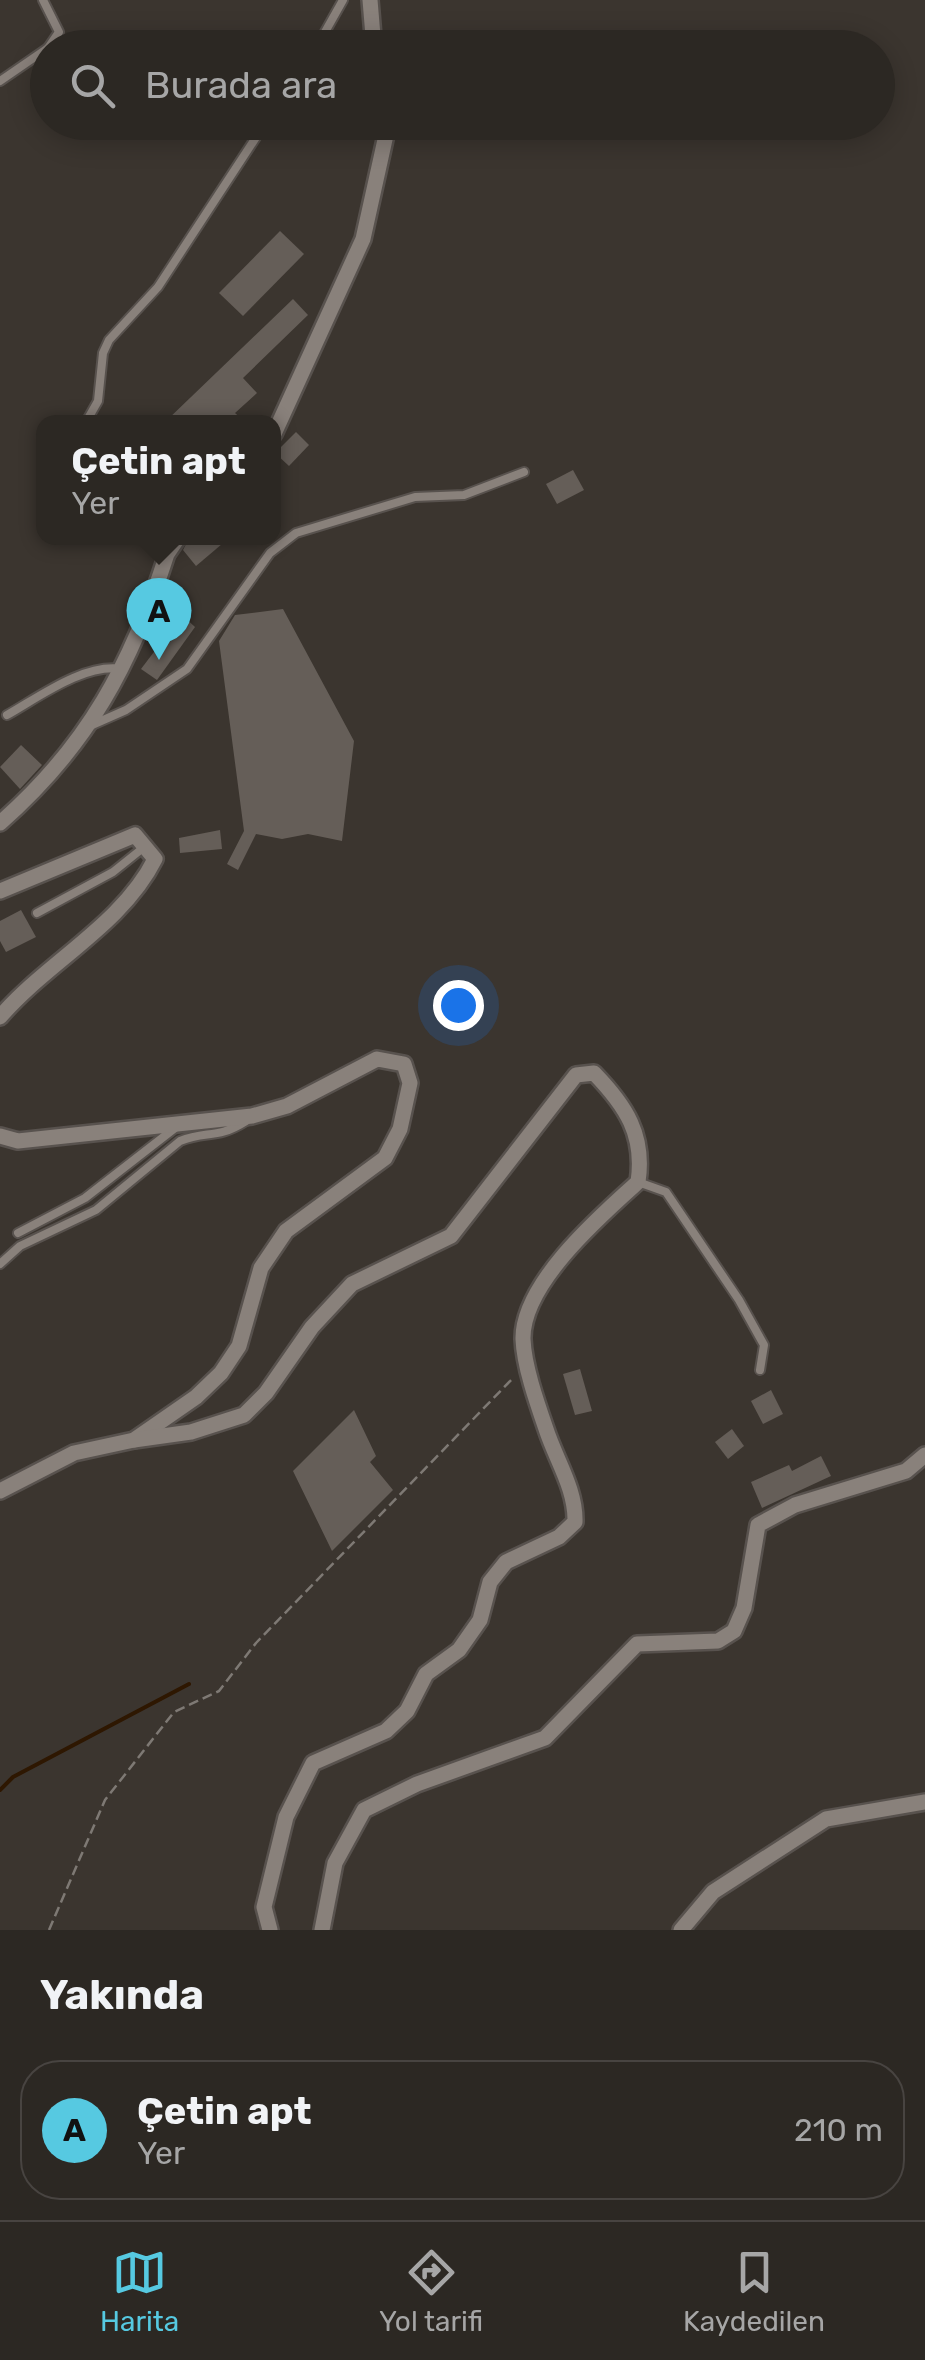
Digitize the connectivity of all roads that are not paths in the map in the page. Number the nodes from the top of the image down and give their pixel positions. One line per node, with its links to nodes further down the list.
1 (43, 0): 4 (lane)
2 (343, 0): 5 (lane)
3 (370, 0): 6 (street)
4 (58, 30)
5 (326, 30)
6 (372, 30)
7 (30, 60): 8 (lane)
8 (0, 81)
9 (254, 140): 11 (lane)
10 (385, 140): 12 (street)
11 (90, 415)
12 (281, 419)
13 (524, 472): 16 (lane)
14 (173, 545): 17 (street)
15 (280, 545): 19 (lane)
16 (281, 545)
17 (124, 670): 18 (lane); 19 (street)
18 (8, 715)
19 (88, 727): 20 (street)
20 (0, 822)
21 (147, 844): 22 (street); 23 (lane); 24 (street)
22 (0, 891)
23 (37, 914)
24 (0, 1017)
25 (252, 1116): 26 (street); 30 (lane); 32 (street)
26 (175, 1128): 27 (street); 29 (lane)
27 (0, 1136)
28 (638, 1182): 31 (lane); 32 (street); 36 (street)
29 (18, 1234)
30 (0, 1264)
31 (760, 1370)
32 (134, 1440): 34 (street)
33 (925, 1455): 37 (street)
34 (0, 1491)
35 (925, 1802): 38 (street)
36 (270, 1930)
37 (322, 1930)
38 (681, 1930)

